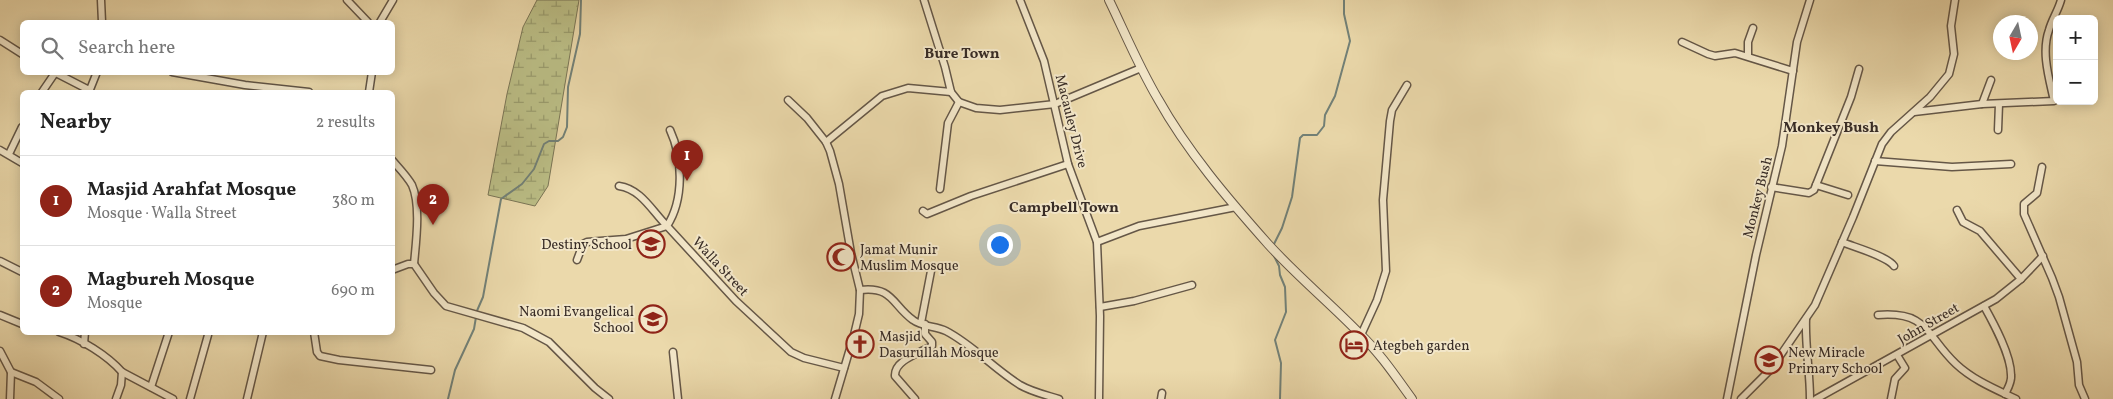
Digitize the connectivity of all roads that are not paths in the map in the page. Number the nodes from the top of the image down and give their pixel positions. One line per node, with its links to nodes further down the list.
1 (101, 0): 10 (street)
2 (347, 0): 11 (street)
3 (393, 0): 12 (street)
4 (924, 0): 33 (street)
5 (1020, 0): 36 (street, Macauley Drive)
6 (1109, 0): 18 (street)
7 (1810, 0): 20 (street, Monkey Bush)
8 (1955, 0): 39 (street)
9 (2061, 0): 38 (street)
10 (102, 20)
11 (366, 20)
12 (381, 20)
13 (1753, 28): 17 (street)
14 (0, 40): 16 (street)
15 (1682, 42): 17 (street)
16 (20, 53)
17 (1748, 56): 20 (street)
18 (1141, 68): 36 (street); 57 (street)
19 (1859, 69): 52 (street)
20 (1793, 71): 54 (street, Monkey Bush)
21 (53, 75): 28 (street)
22 (58, 75): 29 (street)
23 (96, 75): 30 (street)
24 (189, 75): 31 (street)
25 (372, 75): 32 (street)
26 (1991, 80): 37 (street)
27 (1407, 85): 81 (street)
28 (43, 90)
29 (87, 90)
30 (89, 90)
31 (291, 90)
32 (369, 90)
33 (951, 92): 35 (street); 43 (street)
34 (788, 100): 43 (street)
35 (959, 102): 36 (street); 55 (street)
36 (1055, 104): 49 (street, Macauley Drive)
37 (1982, 104): 38 (street); 39 (street)
38 (1999, 104): 41 (street)
39 (1914, 112): 46 (street)
40 (670, 130): 60 (street)
41 (1998, 130)
42 (20, 131): 45 (street)
43 (826, 142): 73 (street)
44 (0, 150): 45 (street)
45 (8, 154): 47 (street)
46 (1875, 161): 50 (street); 62 (street)
47 (20, 162)
48 (395, 164): 66 (street)
49 (1068, 164): 59 (street); 61 (street, Macauley Drive)
50 (2012, 164)
51 (2042, 167): 63 (street)
52 (1816, 185): 54 (street); 56 (street)
53 (619, 186): 60 (street, Walla Street)
54 (1771, 187): 112 (street, Monkey Bush)
55 (940, 189)
56 (1848, 195)
57 (1236, 207): 61 (street); 81 (street)
58 (1957, 210): 71 (street)
59 (923, 211)
60 (667, 226): 64 (street); 93 (street, Walla Street)
61 (1097, 242): 75 (street, Macauley Drive)
62 (1842, 242): 67 (street); 78 (street)
63 (2042, 256): 71 (street, John Street); 118 (street)
64 (577, 260)
65 (0, 261): 69 (street)
66 (414, 264): 68 (street); 105 (street)
67 (1894, 266)
68 (395, 269)
69 (20, 271)
70 (931, 271): 80 (street)
71 (2021, 279): 74 (street, John Street)
72 (1192, 285): 75 (street)
73 (860, 290): 80 (street); 93 (street)
74 (1984, 306): 88 (street, John Street); 98 (street)
75 (1100, 307): 110 (street, Macauley Drive)
76 (0, 315): 79 (street)
77 (1878, 315): 88 (street)
78 (1806, 318): 113 (street); 114 (street)
79 (20, 323)
80 (923, 324): 108 (street); 109 (street)
81 (1362, 334): 111 (street)
82 (65, 335): 89 (street)
83 (85, 335): 89 (street)
84 (168, 335): 97 (street)
85 (208, 335): 103 (street)
86 (262, 335): 104 (street)
87 (314, 335): 94 (street)
88 (1933, 335): 92 (street, John Street); 98 (street)
89 (84, 344): 96 (street)
90 (0, 351): 95 (street)
91 (673, 352): 106 (street)
92 (1897, 355): 115 (street, John Street); 116 (street)
93 (844, 368): 107 (street)
94 (431, 370)
95 (11, 372): 99 (street); 100 (street)
96 (122, 372): 97 (street); 101 (street)
97 (151, 387): 102 (street)
98 (2005, 394): 117 (street)
99 (10, 399)
100 (59, 399)
101 (116, 399)
102 (173, 399)
103 (190, 399)
104 (247, 399)
105 (609, 399)
106 (678, 399)
107 (835, 399)
108 (915, 399)
109 (1059, 399)
110 (1099, 399)
111 (1412, 399)
112 (1726, 399)
113 (1741, 399)
114 (1810, 399)
115 (1816, 399)
116 (1891, 399)
117 (2016, 399)
118 (2085, 399)

